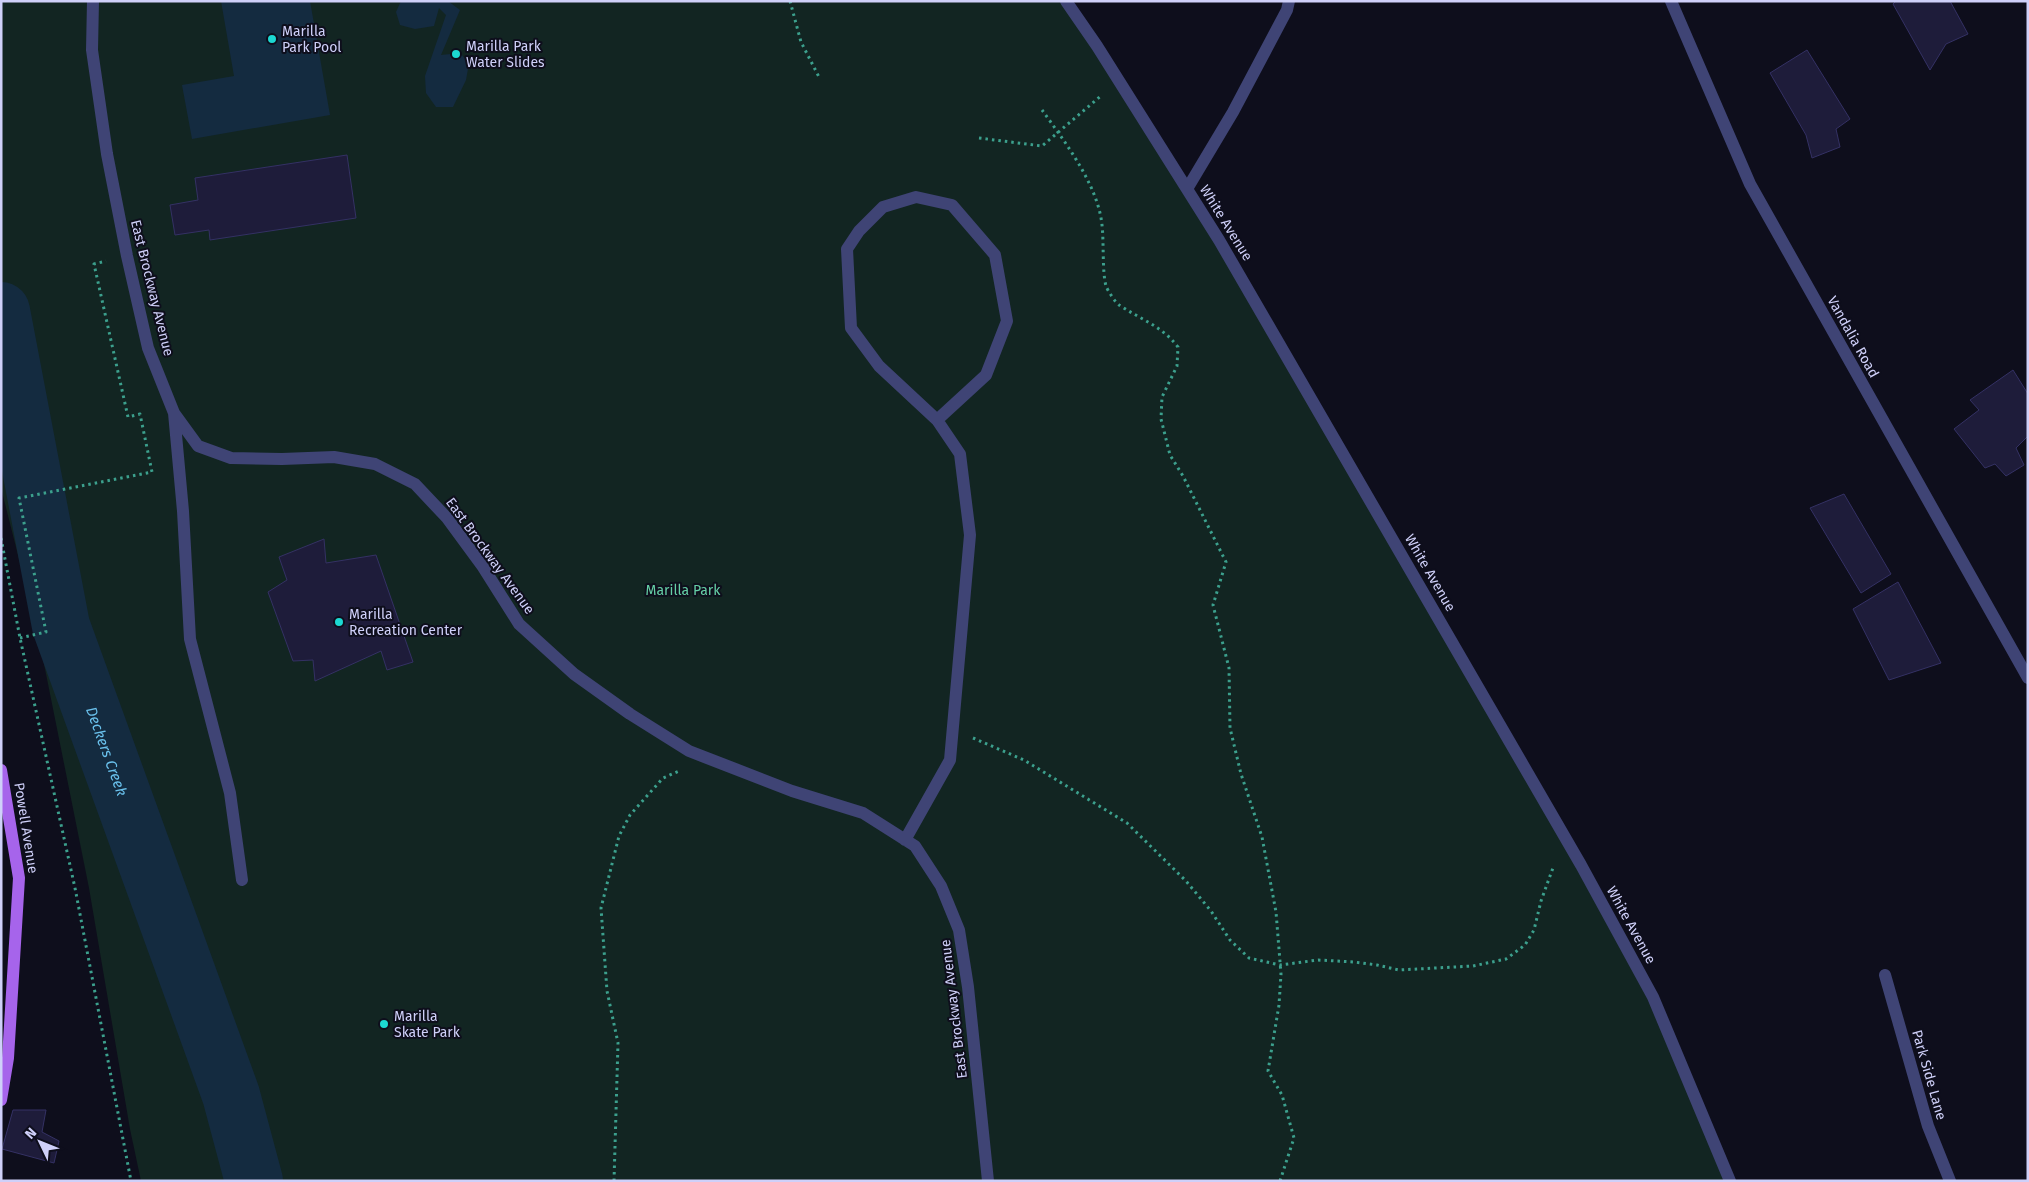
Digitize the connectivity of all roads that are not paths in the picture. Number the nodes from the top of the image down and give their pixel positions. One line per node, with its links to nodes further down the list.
1 (93, 1): 6 (street, East Brockway Avenue)
2 (1066, 1): 5 (street, White Avenue)
3 (1289, 1): 5 (street)
4 (1671, 1): 8 (street, Vandalia Road)
5 (1188, 189): 15 (street, White Avenue)
6 (174, 412): 10 (street, East Brockway Avenue); 11 (street)
7 (937, 420): 7 (street); 10 (street)
8 (2028, 678)
9 (1, 770): 13 (main road, Powell Avenue)
10 (905, 840): 14 (street, East Brockway Avenue)
11 (242, 880)
12 (1885, 975): 16 (street, Park Side Lane)
13 (1, 1100)
14 (988, 1181)
15 (1730, 1181)
16 (1950, 1181)

